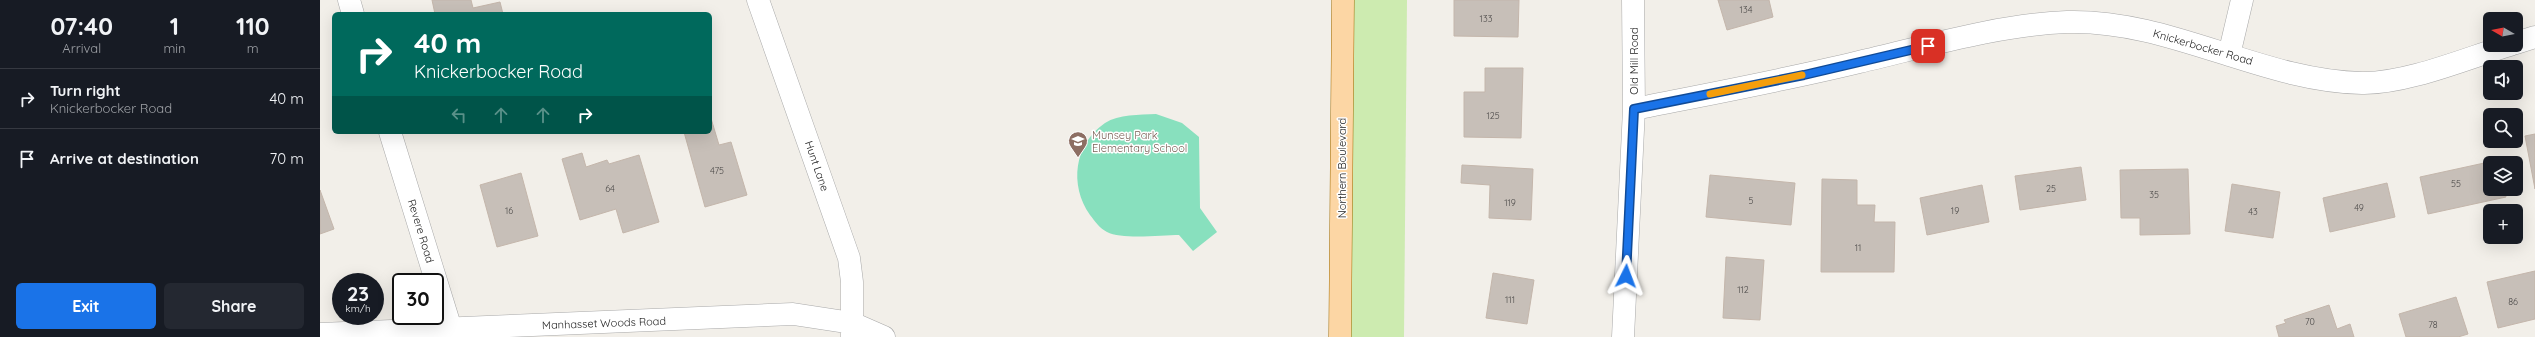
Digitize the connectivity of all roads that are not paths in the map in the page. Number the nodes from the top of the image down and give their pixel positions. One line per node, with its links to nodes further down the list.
1 (349, 0): 6 (street)
2 (758, 0): 14 (street, Hunt Lane)
3 (1343, 0): 17 (main road, Northern Boulevard)
4 (1633, 0): 11 (street, Old Mill Road)
5 (2242, 0): 10 (street)
6 (352, 12)
7 (2535, 37): 8 (street)
8 (2523, 41)
9 (2487, 52): 10 (street, Knickerbocker Road)
10 (2229, 55): 11 (street, Knickerbocker Road)
11 (1634, 109): 18 (street, Old Mill Road)
12 (391, 134): 13 (street, Revere Road)
13 (451, 329): 14 (street, Manhasset Woods Road); 15 (street, Manhasset Woods Road)
14 (852, 330): 16 (street, Manhasset Woods Road)
15 (320, 334)
16 (884, 337)
17 (1340, 337)
18 (1623, 337)

